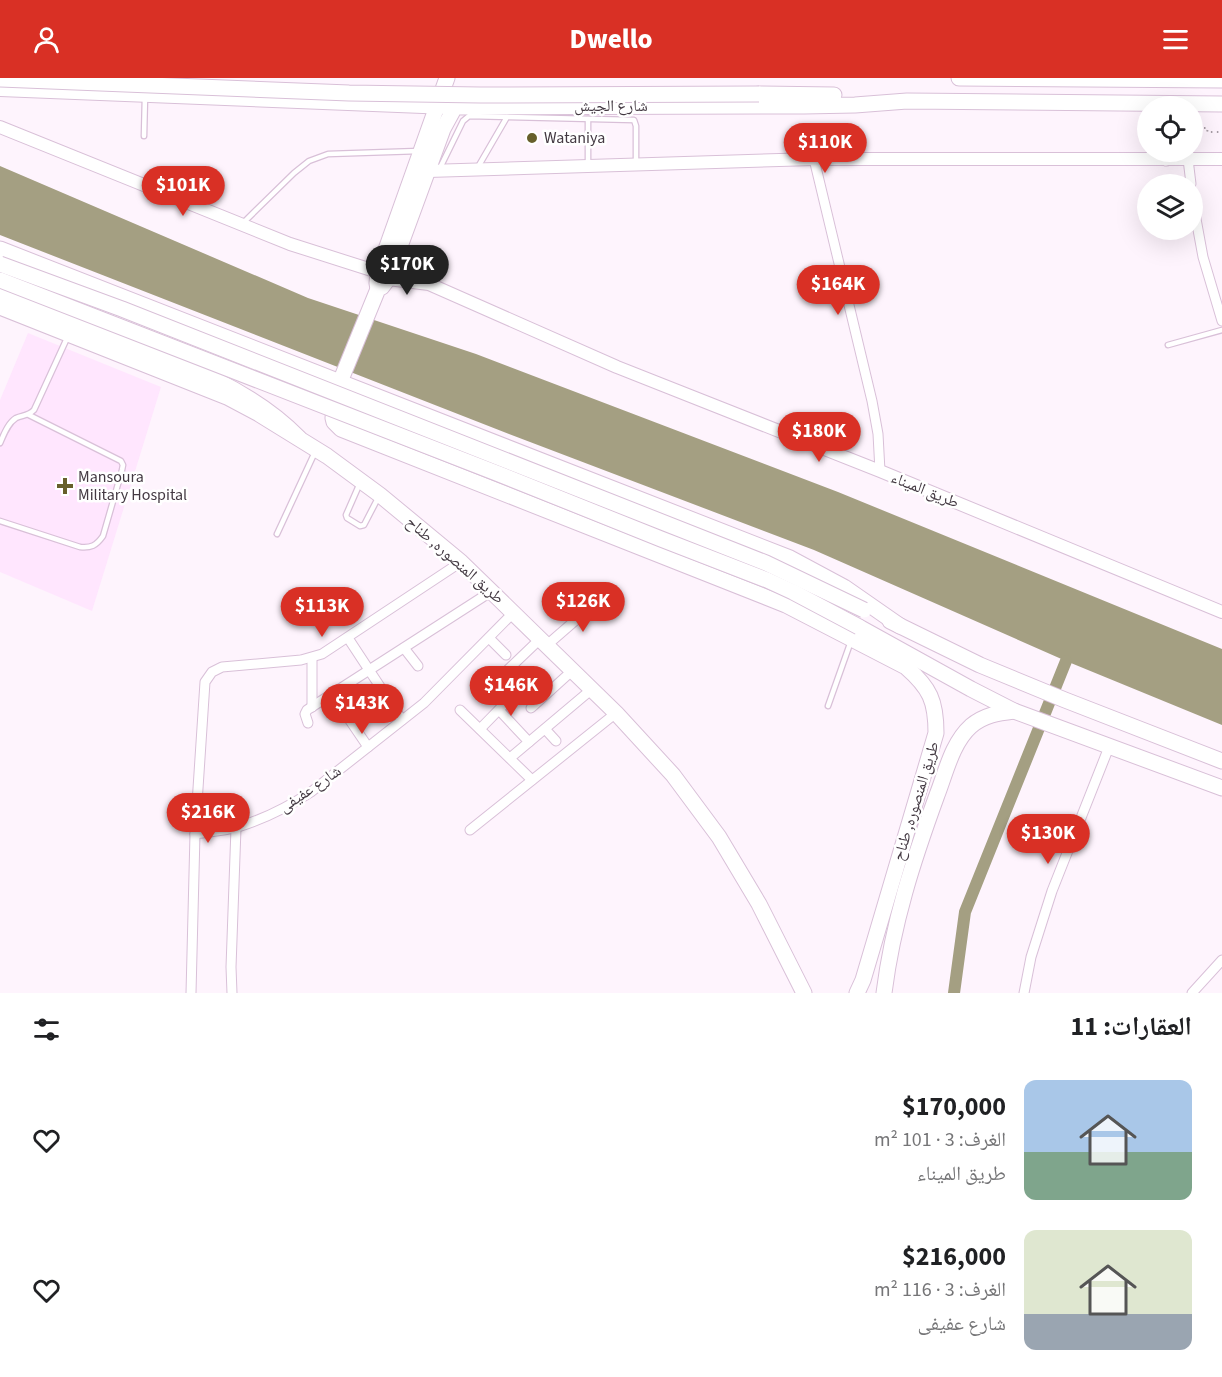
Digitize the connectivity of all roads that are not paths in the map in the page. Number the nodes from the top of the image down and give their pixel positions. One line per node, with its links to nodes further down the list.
1 (447, 78): 11 (main road)
2 (959, 78): 4 (main road)
3 (0, 79): 7 (main road, bridge)
4 (1214, 79)
5 (0, 89): 6 (main road, شارع الجيش)
6 (145, 95): 11 (main road, شارع الجيش); 16 (lane)
7 (886, 102): 10 (main road, شارع الجيش); 12 (main road, شارع الجيش)
8 (1203, 104): 9 (main road, شارع الجيش)
9 (1222, 104)
10 (1137, 105)
11 (436, 107): 12 (main road, شارع الجيش); 17 (main road)
12 (455, 107): 17 (main road)
13 (507, 117): 14 (lane); 24 (lane); 25 (lane)
14 (588, 119): 22 (lane); 23 (lane)
15 (0, 127): 26 (street, طريق الميناء)
16 (144, 136)
17 (427, 149): 25 (main road); 26 (lane); 33 (main road)
18 (1137, 155): 19 (street)
19 (814, 159): 22 (street); 46 (street)
20 (1203, 159): 21 (street)
21 (1222, 159)
22 (636, 165): 23 (street)
23 (588, 166): 24 (street)
24 (477, 170): 25 (street)
25 (433, 171): 29 (main road)
26 (241, 225): 33 (street, طريق الميناء)
27 (1200, 240): 37 (street)
28 (0, 249): 41 (main road)
29 (398, 251): 33 (main road); 34 (street, طريق الميناء)
30 (0, 264): 56 (main road, bridge)
31 (0, 273): 41 (main road)
32 (0, 280): 57 (main road, bridge)
33 (381, 280): 34 (street, طريق الميناء); 41 (main road, طريق المنصوره, طناح)
34 (429, 284): 46 (street, طريق الميناء)
35 (0, 294): 43 (main road)
36 (0, 307): 39 (main road, طريق المنصوره, طناح)
37 (1222, 321)
38 (1222, 330): 40 (lane)
39 (69, 333): 42 (lane); 43 (main road, طريق المنصوره, طناح)
40 (1168, 345)
41 (342, 376): 56 (main road); 57 (main road, طريق المنصوره, طناح)
42 (29, 415): 44 (lane); 49 (lane)
43 (298, 438): 45 (main road, طريق المنصوره, طناح)
44 (0, 443)
45 (317, 449): 47 (main road, طريق المنصوره, طناح); 50 (lane)
46 (880, 471): 55 (street, طريق الميناء)
47 (361, 481): 48 (main road, طريق المنصوره, طناح); 48 (lane)
48 (380, 495): 51 (main road, طريق المنصوره, طناح)
49 (0, 521)
50 (277, 534)
51 (461, 562): 52 (main road, طريق المنصوره, طناح); 58 (street)
52 (492, 591): 54 (main road, طريق المنصوره, طناح); 61 (street)
53 (600, 599): 60 (street)
54 (514, 612): 59 (street, شارع عفيفى); 60 (main road, طريق المنصوره, طناح)
55 (1222, 612)
56 (900, 626): 87 (main road)
57 (855, 633): 72 (lane); 76 (main road); 93 (main road, طريق المنصوره, طناح)
58 (348, 638): 63 (street); 65 (street)
59 (489, 638): 62 (street); 78 (street, شارع عفيفى)
60 (544, 642): 66 (main road, طريق المنصوره, طناح); 67 (street)
61 (404, 648): 64 (street); 65 (street)
62 (506, 656)
63 (312, 658): 71 (street); 92 (street)
64 (418, 666)
65 (369, 670): 70 (street); 78 (street)
66 (573, 670): 69 (main road, طريق المنصوره, طناح); 73 (street)
67 (493, 684)
68 (522, 686): 75 (street)
69 (592, 689): 77 (main road, طريق المنصوره, طناح); 81 (street)
70 (332, 694): 71 (street); 84 (street)
71 (312, 706): 79 (street)
72 (828, 706)
73 (531, 708)
74 (460, 710): 80 (street)
75 (499, 710): 80 (street); 83 (street)
76 (1016, 712): 85 (main road); 93 (main road)
77 (616, 713): 88 (street); 97 (main road, طريق المنصوره, طناح)
78 (402, 720): 84 (street, شارع عفيفى)
79 (308, 723)
80 (480, 729): 86 (street)
81 (545, 729): 82 (street); 83 (street)
82 (556, 741)
83 (529, 742): 86 (street)
84 (368, 747): 90 (street, شارع عفيفى)
85 (1109, 747): 89 (main road); 100 (street)
86 (510, 758): 88 (street)
87 (1222, 761)
88 (532, 780): 91 (street)
89 (1222, 788)
90 (236, 828): 92 (street, شارع عفيفى); 96 (street)
91 (470, 830)
92 (195, 834): 95 (street)
93 (895, 897): 98 (main road, طريق المنصوره, طناح); 99 (main road)
94 (1222, 960): 101 (street)
95 (191, 993)
96 (232, 993)
97 (804, 993)
98 (856, 993)
99 (884, 993)
100 (1024, 993)
101 (1192, 993)

